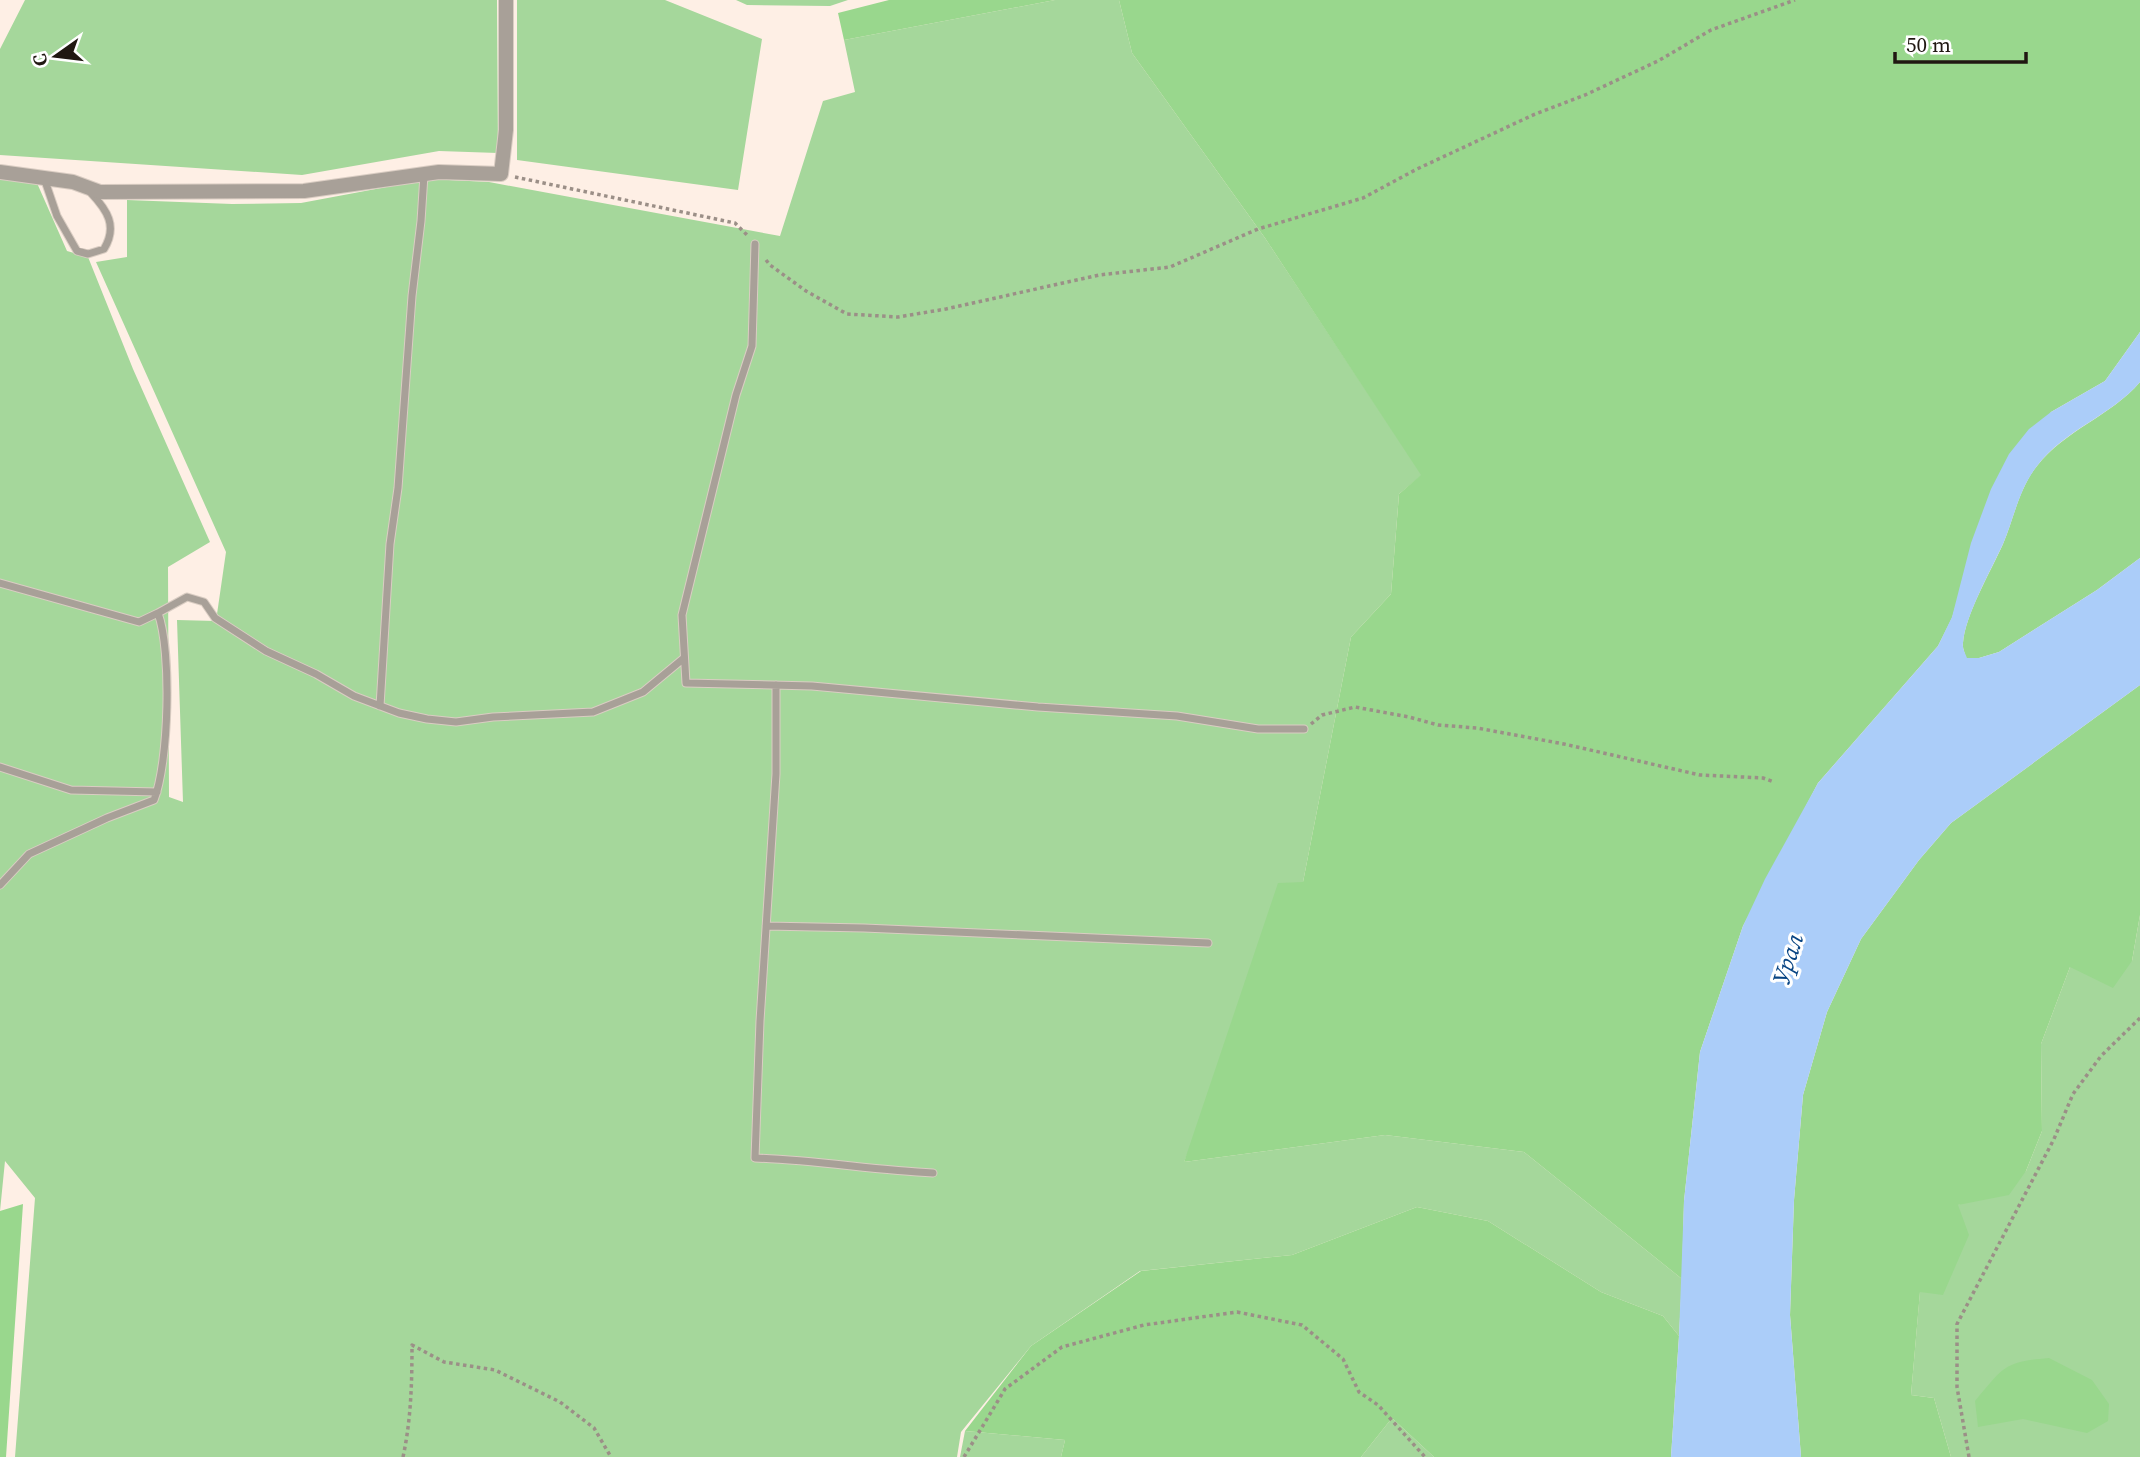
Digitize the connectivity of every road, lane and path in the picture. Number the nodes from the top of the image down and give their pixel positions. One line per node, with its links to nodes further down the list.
1 (506, 0): 5 (street)
2 (1795, 0): 8 (path)
3 (0, 172): 6 (street)
4 (424, 174): 5 (street); 7 (street); 13 (lane)
5 (502, 174): 8 (path)
6 (43, 177): 7 (street); 7 (lane)
7 (86, 188)
8 (755, 244): 11 (lane)
9 (0, 583): 10 (lane)
10 (158, 613): 13 (lane); 17 (lane)
11 (684, 658): 12 (lane); 13 (lane)
12 (776, 685): 14 (lane); 19 (lane)
13 (380, 706)
14 (1304, 729): 16 (path)
15 (0, 767): 17 (lane)
16 (1774, 782)
17 (157, 792): 18 (lane)
18 (0, 885)
19 (766, 926): 20 (lane); 22 (lane)
20 (1208, 943)
21 (2140, 1018): 27 (path)
22 (933, 1173)
23 (403, 1457): 24 (path)
24 (611, 1457)
25 (964, 1457): 26 (path)
26 (1425, 1457)
27 (1969, 1457)

